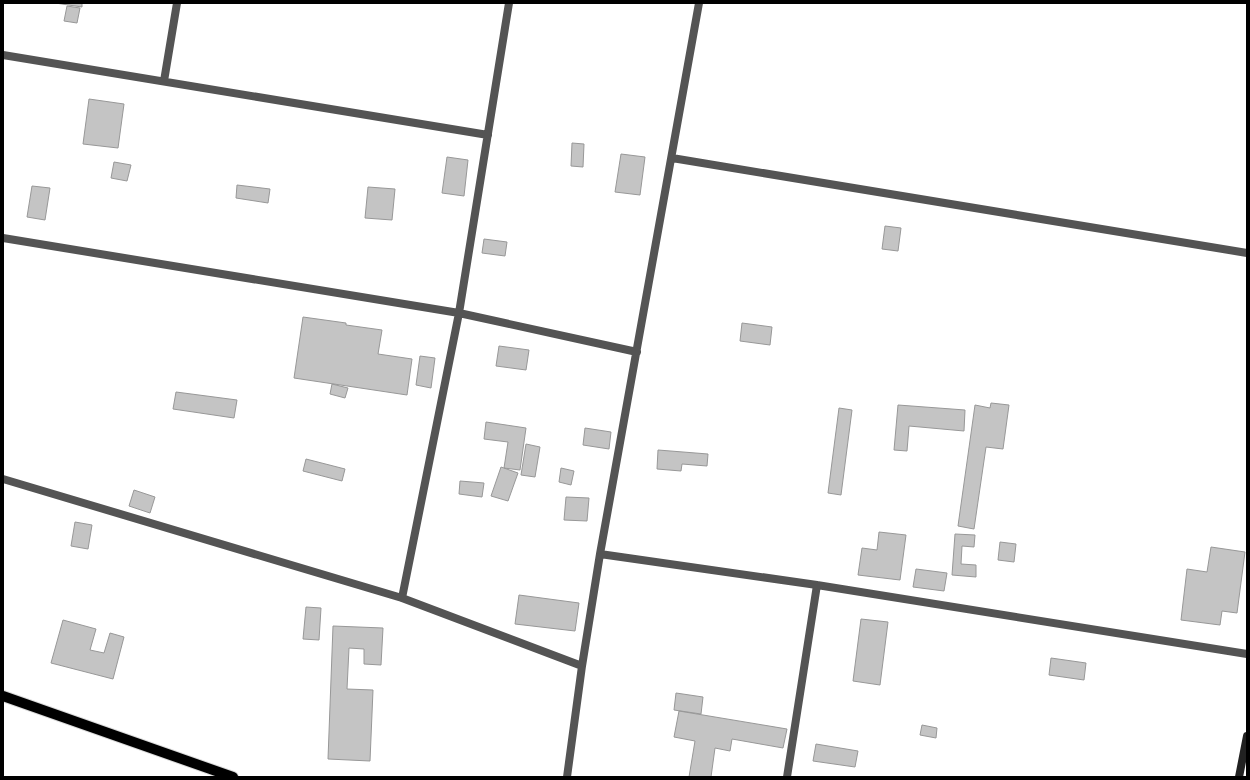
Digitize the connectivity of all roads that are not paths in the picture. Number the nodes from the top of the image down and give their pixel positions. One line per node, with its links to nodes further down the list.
1 (177, 3): 5 (street)
2 (509, 3): 6 (street)
3 (699, 3): 7 (street)
4 (3, 55): 5 (street)
5 (164, 81): 6 (street)
6 (488, 135): 10 (street)
7 (672, 158): 9 (street); 11 (street)
8 (3, 238): 10 (street)
9 (1247, 253)
10 (459, 313): 11 (street); 15 (street)
11 (637, 352): 13 (street)
12 (3, 479): 15 (street)
13 (600, 554): 14 (street); 17 (street)
14 (817, 585): 16 (street); 22 (street)
15 (402, 598): 17 (street)
16 (1247, 654)
17 (582, 666): 21 (street)
18 (3, 696): 20 (main road)
19 (1247, 736): 23 (main road)
20 (233, 777)
21 (567, 777)
22 (787, 777)
23 (1240, 777)

